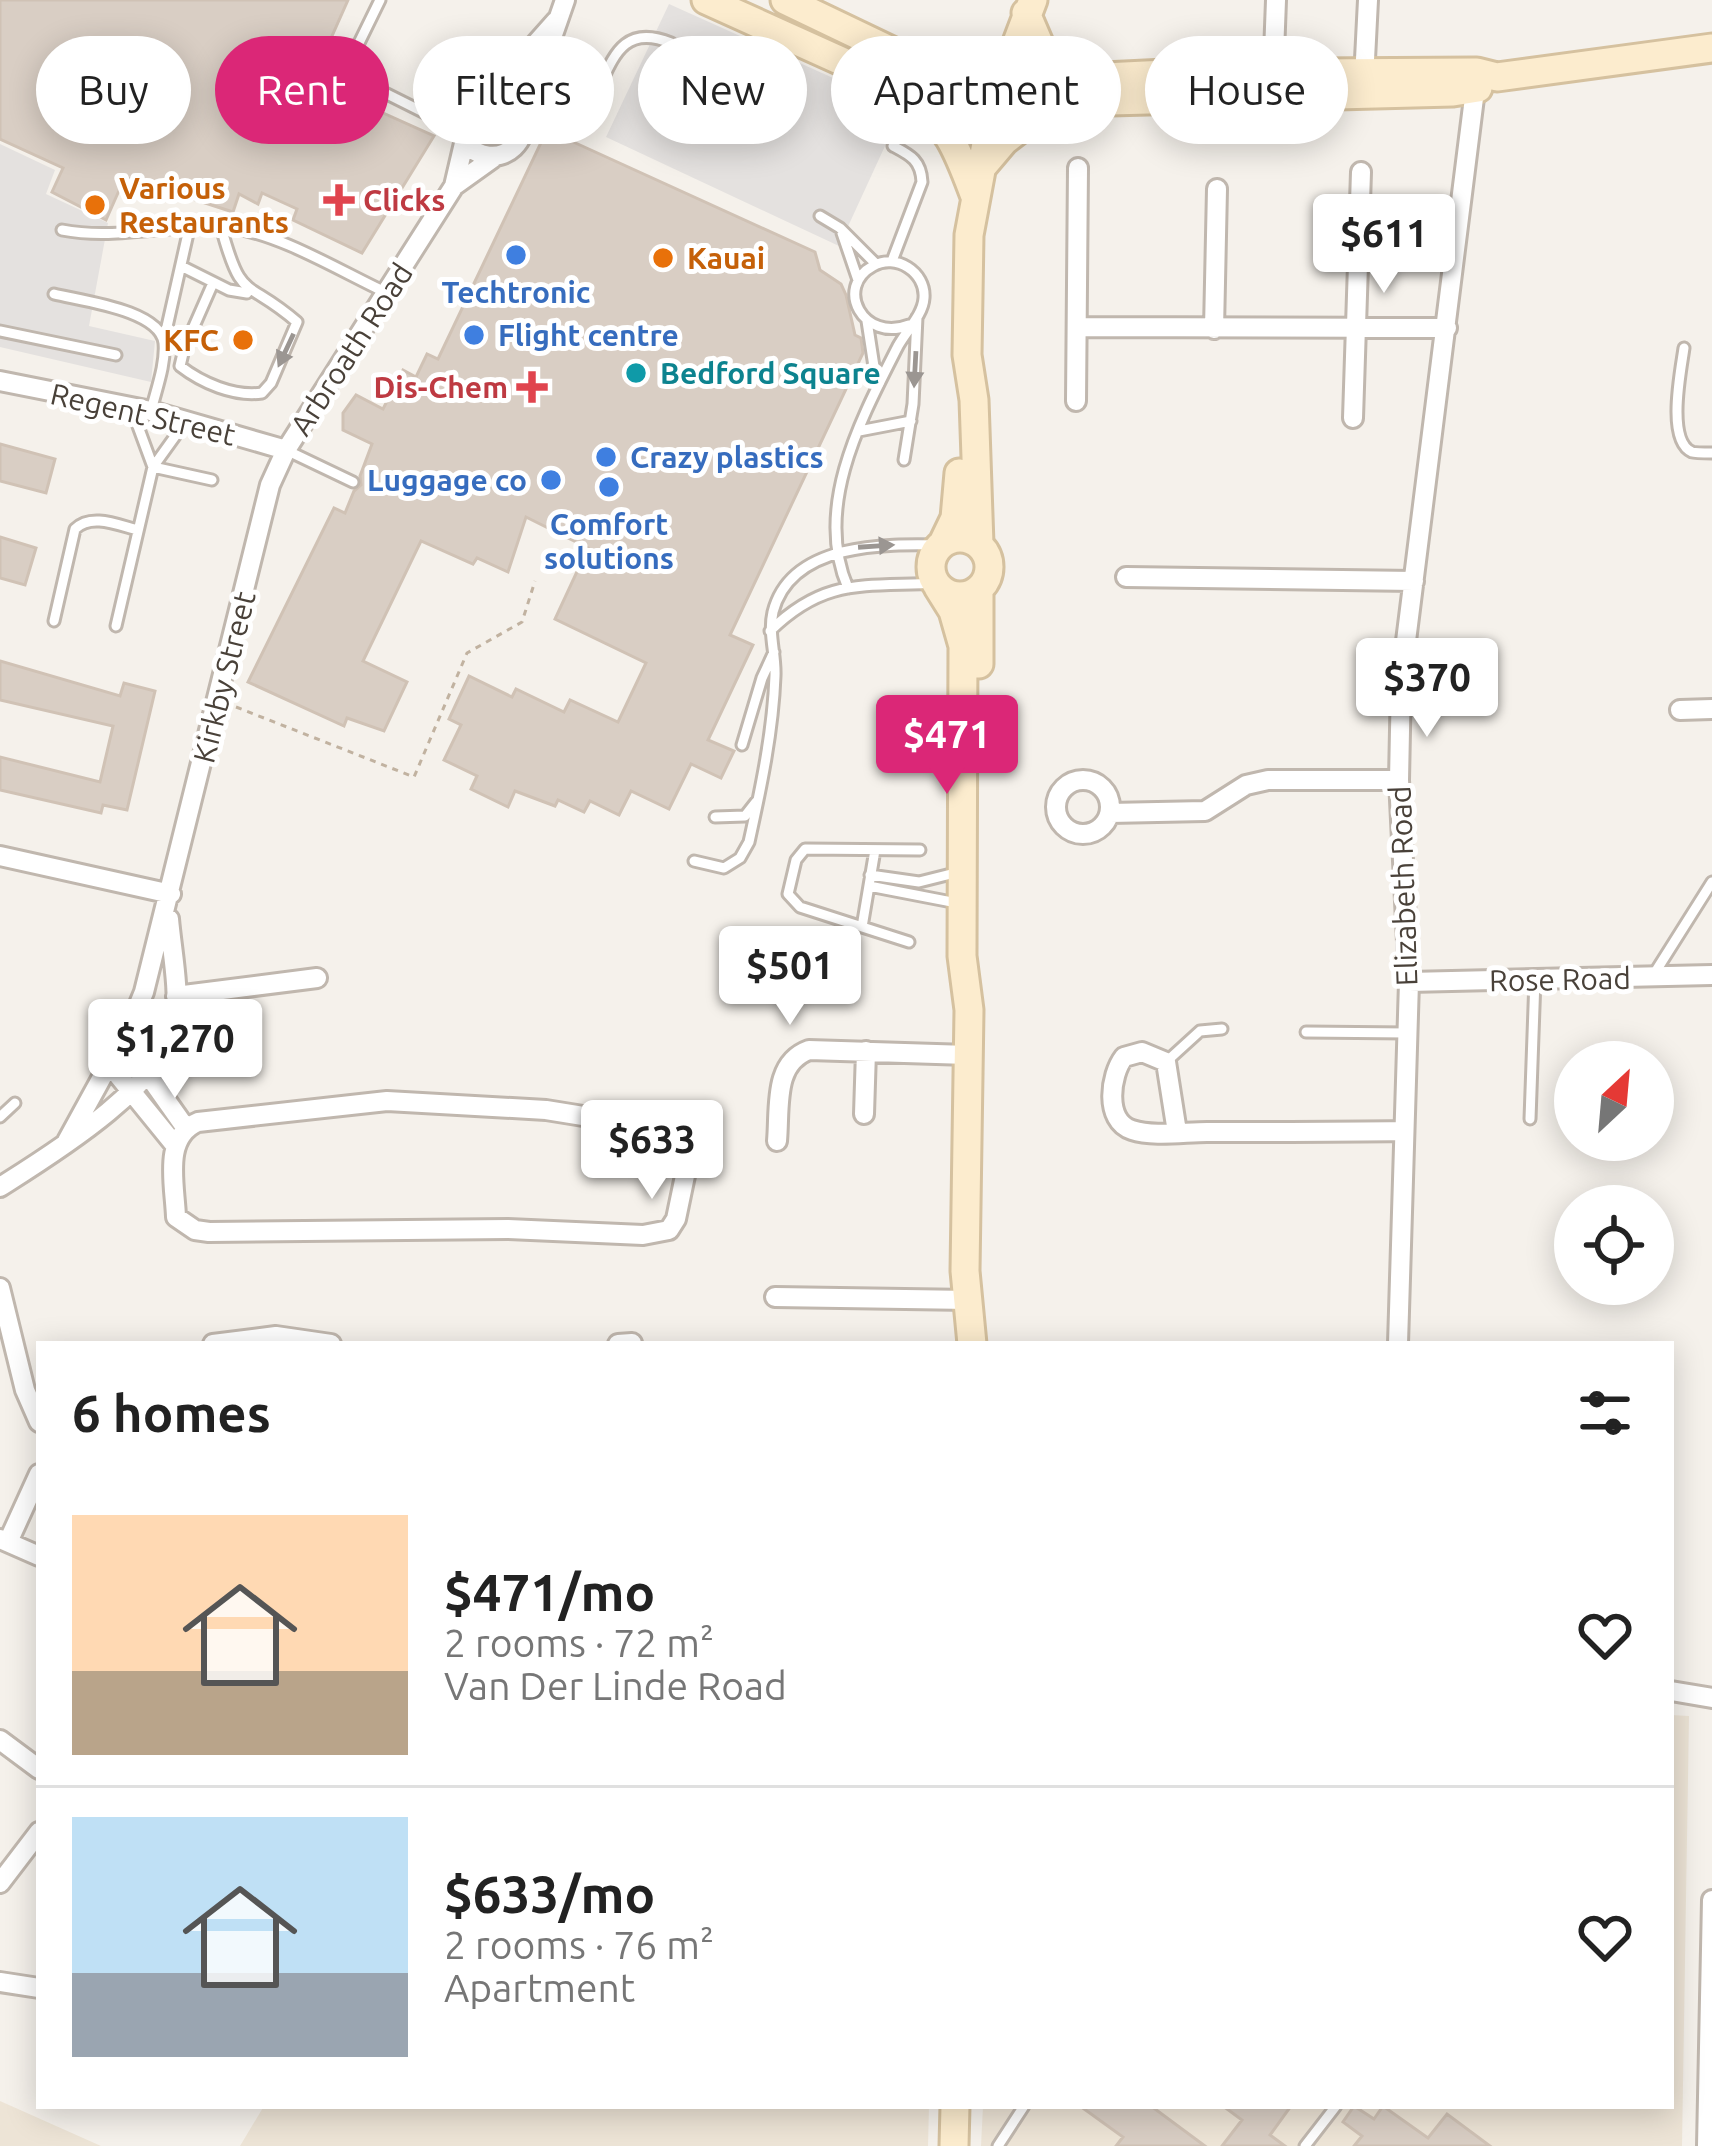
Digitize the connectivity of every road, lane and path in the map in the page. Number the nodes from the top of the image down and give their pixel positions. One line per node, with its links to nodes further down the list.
1 (380, 0): 19 (lane)
2 (565, 0): 7 (street)
3 (706, 0): 15 (main road)
4 (785, 0): 10 (main road)
5 (1276, 0): 11 (street)
6 (1368, 0): 18 (street)
7 (556, 21): 8 (street); 9 (street)
8 (542, 36)
9 (551, 36)
10 (861, 36)
11 (1275, 36)
12 (638, 38): 14 (lane)
13 (1712, 49): 16 (main road)
14 (614, 57)
15 (831, 58)
16 (1483, 80): 18 (main road); 50 (street, Elizabeth Road)
17 (1348, 84): 18 (main road)
18 (1364, 84)
19 (413, 108)
20 (461, 144): 31 (street, Arbroath Road)
21 (471, 144): 27 (street)
22 (518, 144): 27 (street)
23 (953, 144): 30 (main road)
24 (985, 144): 30 (main road)
25 (1002, 144): 30 (main road)
26 (892, 146): 38 (lane)
27 (496, 156): 31 (street, Arbroath Road)
28 (1078, 168): 48 (street)
29 (1361, 172): 49 (street)
30 (977, 184): 56 (main road)
31 (454, 187): 44 (street, Arbroath Road)
32 (1217, 188): 51 (street)
33 (820, 216): 35 (lane)
34 (221, 227): 36 (lane); 43 (lane); 44 (lane)
35 (840, 228): 39 (lane); 41 (lane)
36 (189, 229): 37 (lane); 40 (lane)
37 (62, 230)
38 (892, 261): 39 (lane); 47 (lane)
39 (876, 264): 41 (lane)
40 (181, 266): 42 (lane); 53 (lane)
41 (859, 280): 46 (lane)
42 (213, 284): 43 (lane); 43 (lane, one-way to 42)
43 (251, 293)
44 (388, 293): 65 (street, Arbroath Road)
45 (54, 294): 53 (lane)
46 (867, 321): 47 (lane); 58 (lane)
47 (913, 321): 58 (lane); 63 (lane, one-way to 63)
48 (1079, 327): 51 (street); 59 (street)
49 (1356, 328): 50 (street); 51 (street); 61 (street)
50 (1447, 328): 77 (street, Elizabeth Road)
51 (1214, 329)
52 (0, 331): 55 (lane)
53 (164, 340): 60 (lane)
54 (1684, 348): 66 (lane)
55 (116, 355)
56 (967, 356): 72 (main road); 73 (main road)
57 (0, 381): 60 (street, Regent Street)
58 (877, 386): 64 (lane)
59 (1076, 400)
60 (141, 409): 62 (street, Regent Street); 68 (lane)
61 (1353, 418)
62 (186, 421): 65 (street, Regent Street); 68 (lane)
63 (911, 422): 64 (lane); 67 (lane)
64 (860, 431): 74 (lane)
65 (286, 450): 70 (lane); 85 (street, Kirkby Street)
66 (1712, 453)
67 (904, 460)
68 (153, 467): 69 (lane); 71 (lane)
69 (212, 480)
70 (353, 482)
71 (138, 530): 81 (lane); 82 (lane)
72 (942, 544): 73 (main road); 74 (lane, one-way to 72); 78 (main road)
73 (979, 544): 80 (main road)
74 (835, 554): 79 (lane); 83 (lane)
75 (1126, 577): 77 (street)
76 (535, 581): 85 (path)
77 (1414, 581): 89 (street, Elizabeth Road)
78 (937, 585): 79 (lane); 80 (main road); 97 (main road)
79 (848, 589): 83 (lane)
80 (980, 590): 111 (main road)
81 (54, 621)
82 (116, 626)
83 (770, 631): 84 (lane)
84 (774, 652): 88 (lane); 90 (lane)
85 (218, 700): 100 (street, Kirkby Street)
86 (1680, 710): 87 (street)
87 (1712, 710)
88 (742, 745)
89 (1399, 780): 91 (street); 108 (street, Elizabeth Road)
90 (759, 798): 92 (lane); 96 (lane)
91 (1109, 813)
92 (715, 817)
93 (874, 850): 94 (lane); 98 (lane); 102 (lane)
94 (920, 850)
95 (0, 856): 100 (street)
96 (694, 861)
97 (963, 872): 98 (lane); 101 (main road)
98 (870, 881): 101 (lane); 102 (lane)
99 (1712, 882): 105 (lane)
100 (170, 900): 109 (street, Kirkby Street); 110 (street, Kirkby Street)
101 (962, 904): 111 (main road)
102 (862, 927): 103 (lane)
103 (909, 942)
104 (1712, 975): 105 (street, Rose Road)
105 (1652, 976): 107 (street, Rose Road)
106 (317, 978): 110 (street)
107 (1535, 979): 108 (street, Rose Road); 124 (lane)
108 (1409, 982): 114 (street, Elizabeth Road)
109 (144, 992): 110 (street); 118 (street, Kirkby Street)
110 (175, 992): 119 (street, Kirkby Street)
111 (969, 1010): 116 (main road)
112 (1222, 1029): 117 (lane)
113 (1306, 1031): 114 (lane)
114 (1407, 1033): 125 (street, Elizabeth Road)
115 (866, 1051): 116 (street); 122 (street); 129 (street)
116 (968, 1055): 133 (main road)
117 (1166, 1062): 126 (street); 126 (street)
118 (109, 1064): 120 (street); 128 (street, Kirkby Street)
119 (149, 1076): 120 (street, Kirkby Street); 127 (street)
120 (133, 1091): 127 (street); 128 (street, Kirkby Street)
121 (15, 1103): 123 (lane)
122 (863, 1114)
123 (0, 1117)
124 (1530, 1119)
125 (1403, 1131): 126 (street); 138 (street, Elizabeth Road)
126 (1177, 1132)
127 (180, 1136): 127 (street)
128 (67, 1141): 130 (street, Kirkby Street)
129 (777, 1141)
130 (0, 1186)
131 (0, 1288): 139 (street)
132 (775, 1297): 133 (street)
133 (965, 1300): 136 (main road); 137 (main road)
134 (237, 1341): 135 (street)
135 (310, 1341)
136 (961, 1341)
137 (972, 1341)
138 (1398, 1341)
139 (36, 1414)
140 (36, 1480): 141 (street)
141 (4, 1540): 142 (street)
142 (36, 1555)
143 (1674, 1692): 144 (street)
144 (1712, 1699)
145 (0, 1740): 146 (street)
146 (36, 1766)
147 (36, 1836): 148 (street)
148 (0, 1883)
149 (1712, 1900): 158 (street)
150 (0, 1982): 151 (street)
151 (36, 1988)
152 (955, 2109): 155 (main road)
153 (1022, 2109): 156 (lane)
154 (1334, 2109): 157 (lane)
155 (954, 2146)
156 (998, 2146)
157 (1305, 2146)
158 (1707, 2146)

